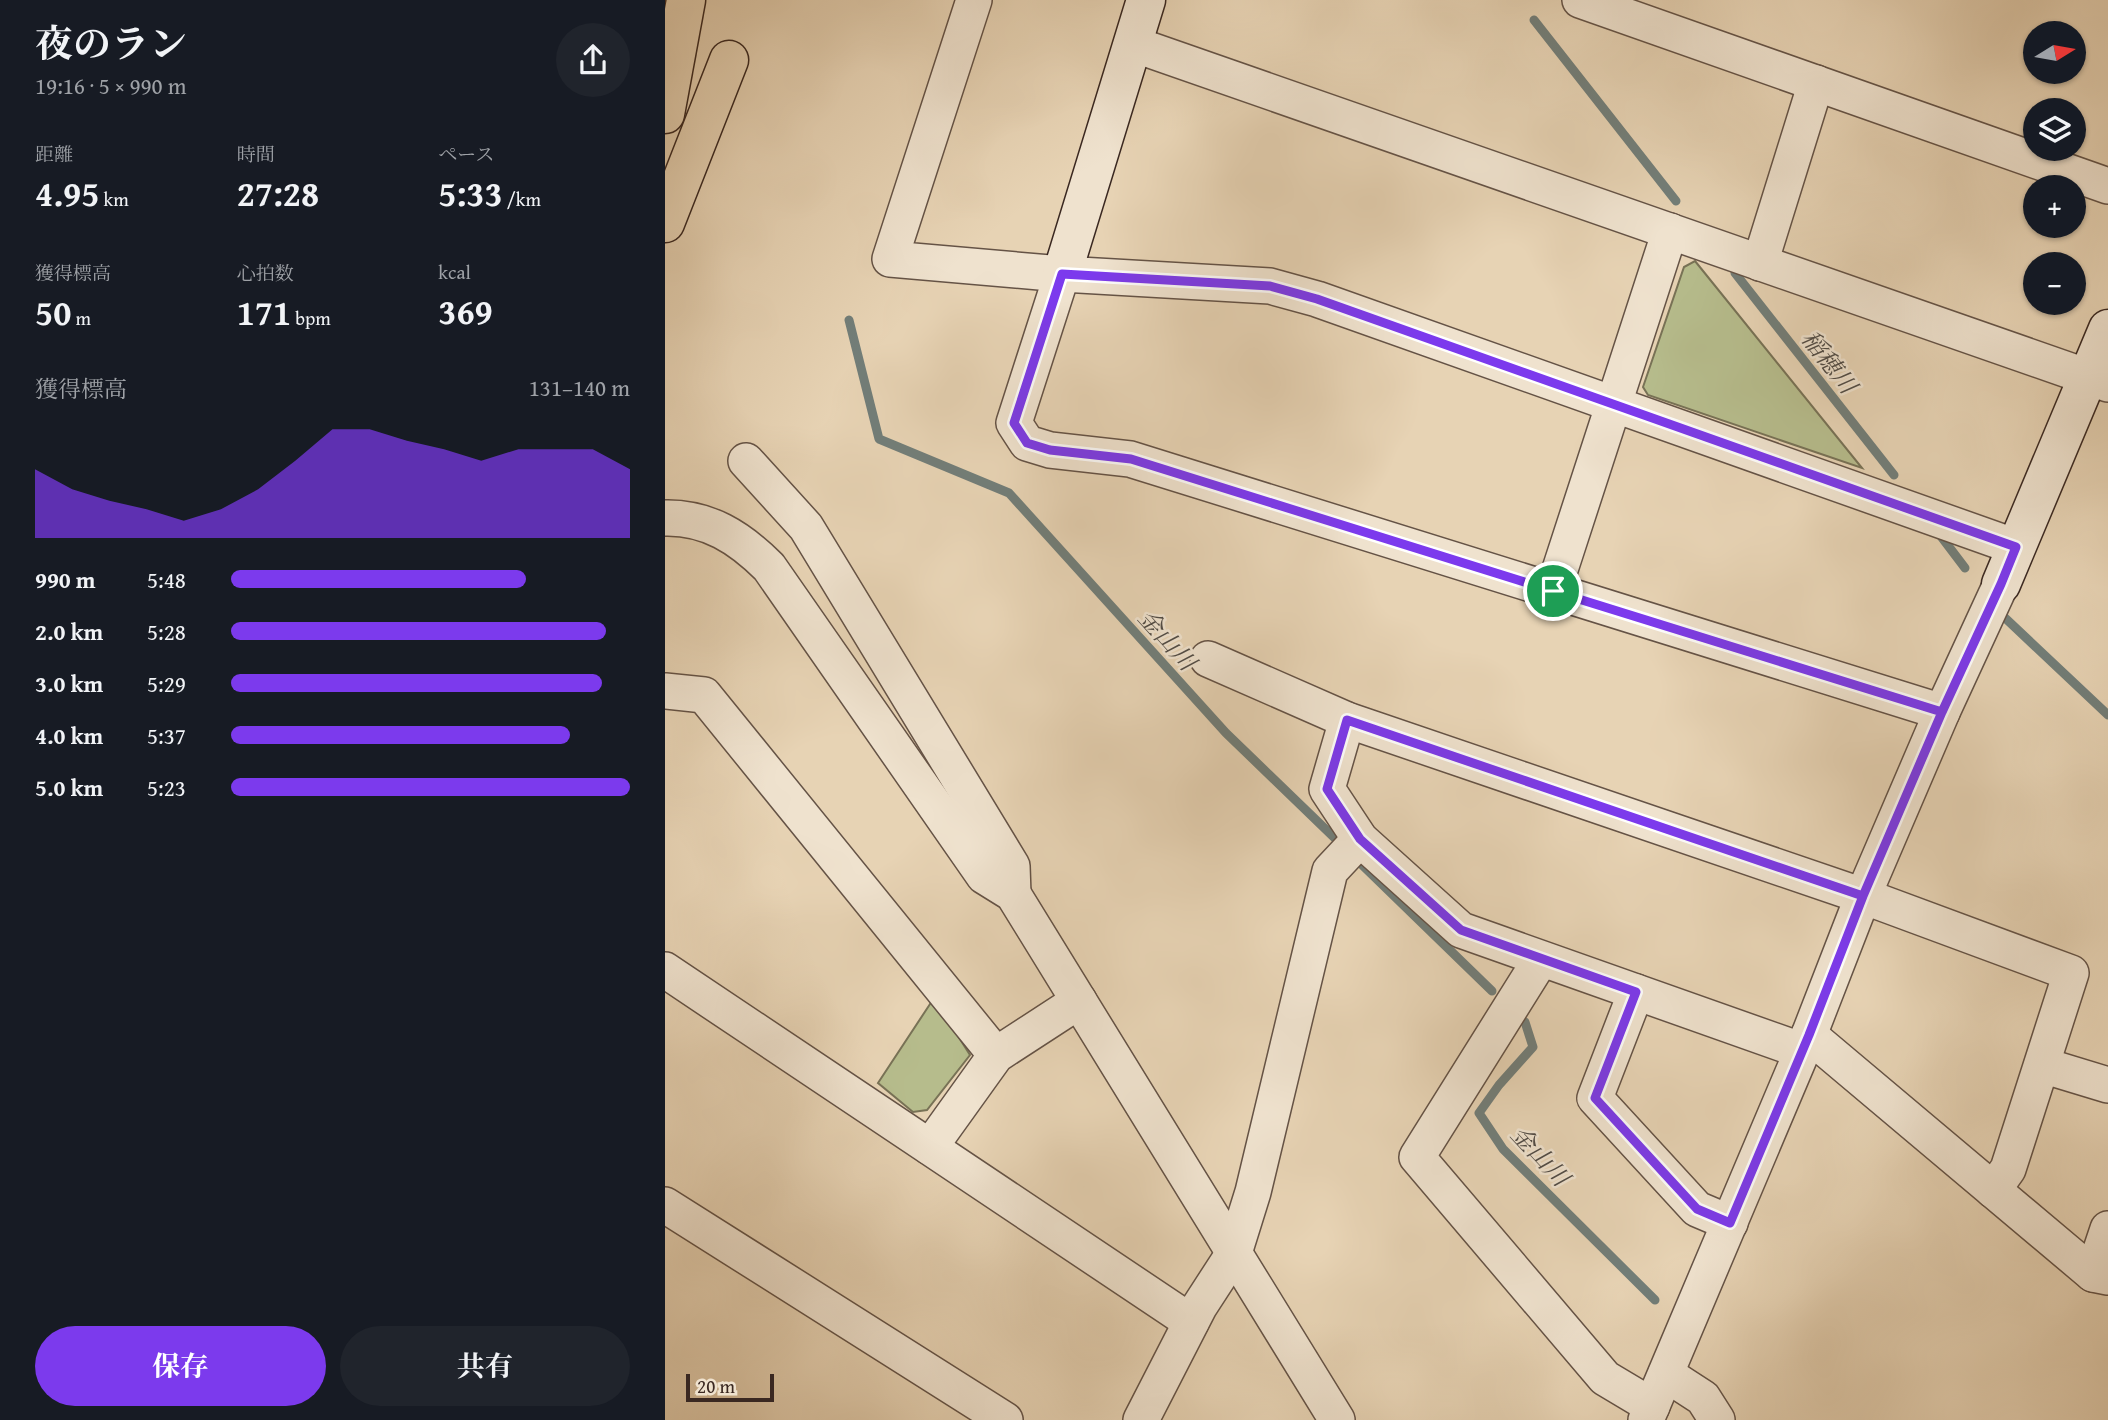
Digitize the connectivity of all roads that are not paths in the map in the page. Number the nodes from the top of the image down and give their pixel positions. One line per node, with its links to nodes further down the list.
1 (686, 0): 8 (highway)
2 (974, 0): 13 (street)
3 (1146, 0): 5 (street)
4 (1580, 0): 7 (street)
5 (1133, 44): 11 (street); 13 (street)
6 (729, 60): 10 (highway)
7 (1817, 83): 9 (street); 12 (street)
8 (665, 114)
9 (2108, 186)
10 (665, 223)
11 (1670, 231): 12 (street); 16 (street)
12 (1760, 262): 15 (street)
13 (1062, 274): 16 (street); 21 (street)
14 (2108, 329): 15 (street)
15 (2098, 380): 19 (street)
16 (1615, 405): 19 (street); 21 (street)
17 (746, 461): 27 (street)
18 (665, 518): 27 (street)
19 (2016, 547): 20 (street)
20 (2001, 584): 24 (street)
21 (1553, 591): 24 (street)
22 (1208, 659): 25 (street)
23 (665, 691): 34 (street)
24 (1942, 712): 28 (street)
25 (1347, 720): 26 (street); 28 (street)
26 (1360, 839): 29 (street); 42 (street)
27 (1013, 894): 32 (street)
28 (1863, 896): 33 (street); 35 (street)
29 (1541, 958): 31 (street); 46 (street)
30 (665, 970): 37 (street)
31 (1636, 992): 33 (street); 40 (street)
32 (1079, 1001): 34 (street); 42 (street)
33 (1806, 1043): 38 (street); 40 (street)
34 (996, 1055): 37 (street)
35 (2042, 1065): 36 (street); 38 (street)
36 (2108, 1085)
37 (930, 1147): 44 (street)
38 (1993, 1190): 43 (street)
39 (665, 1205): 47 (street)
40 (1730, 1223): 45 (street)
41 (2108, 1229): 43 (street)
42 (1234, 1253): 44 (street); 49 (street)
43 (2101, 1275)
44 (1191, 1322): 48 (street)
45 (1666, 1374): 46 (street); 50 (street)
46 (1649, 1413)
47 (1005, 1420)
48 (1141, 1420)
49 (1337, 1420)
50 (1717, 1420)

